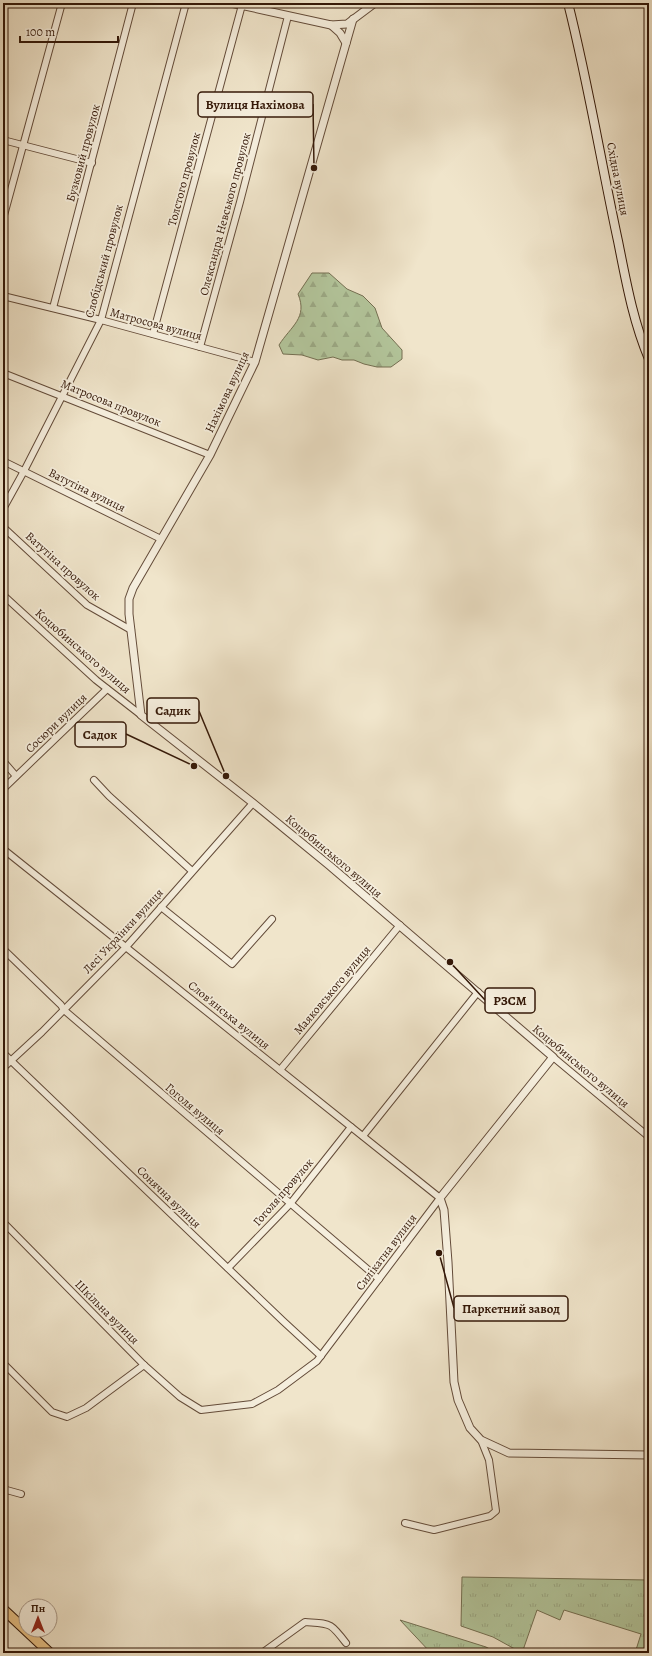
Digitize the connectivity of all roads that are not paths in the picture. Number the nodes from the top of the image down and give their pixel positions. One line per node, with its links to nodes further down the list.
1 (62, 3): 13 (street)
2 (133, 3): 14 (street, Бузковий провулок)
3 (186, 3): 18 (street, Слобідський провулок)
4 (231, 3): 7 (street)
5 (375, 3): 9 (street)
6 (568, 3): 21 (main road, Східна вулиця)
7 (242, 6): 8 (street); 19 (street, Толстого провулок)
8 (288, 16): 10 (street); 20 (street, Олександра Невського провулок)
9 (353, 19): 10 (street); 11 (street, Нахімова вулиця)
10 (331, 25): 11 (street)
11 (346, 43): 22 (street, Нахімова вулиця)
12 (3, 140): 13 (street)
13 (22, 145): 14 (street); 15 (street)
14 (92, 163): 17 (street, Бузковий провулок)
15 (3, 219)
16 (3, 296): 17 (street, Матросова вулиця)
17 (53, 308): 18 (street, Матросова вулиця)
18 (101, 320): 19 (street, Матросова вулиця); 24 (street, Слобідський провулок)
19 (153, 334): 20 (street, Матросова вулиця)
20 (200, 347): 22 (street, Матросова вулиця)
21 (649, 358)
22 (255, 362): 25 (street, Нахімова вулиця)
23 (3, 373): 24 (street, Матросова провулок)
24 (62, 396): 25 (street, Матросова провулок); 27 (street, Слобідський провулок)
25 (210, 455): 30 (street, Нахімова вулиця)
26 (3, 461): 27 (street, Ватутіна вулиця)
27 (24, 471): 28 (street, Слобідський провулок); 30 (street, Ватутіна вулиця)
28 (3, 508)
29 (3, 527): 32 (street, Ватутіна провулок)
30 (161, 539): 32 (street, Нахімова вулиця)
31 (3, 595): 33 (street, Коцюбинського вулиця)
32 (131, 630): 34 (street, Нахімова вулиця)
33 (107, 689): 34 (street, Коцюбинського вулиця); 36 (street, Сосюри вулиця)
34 (141, 715): 39 (street, Коцюбинського вулиця)
35 (3, 762): 36 (street)
36 (16, 776): 38 (street, Сосюри вулиця)
37 (94, 780): 41 (street)
38 (3, 789)
39 (254, 803): 41 (street, Лесі Українки вулиця); 44 (street, Коцюбинського вулиця)
40 (3, 850): 45 (street, Слов’янська вулиця)
41 (192, 871): 42 (street, Лесі Українки вулиця)
42 (161, 907): 43 (street); 45 (street, Лесі Українки вулиця)
43 (272, 919)
44 (400, 925): 47 (street, Коцюбинського вулиця); 53 (street, Маяковського вулиця)
45 (126, 947): 48 (street, Лесі Українки вулиця); 53 (street, Слов’янська вулиця)
46 (3, 949): 48 (street, Гоголя вулиця)
47 (478, 992): 50 (street, Коцюбинського вулиця); 55 (street)
48 (64, 1010): 51 (street, Лесі Українки вулиця); 58 (street, Гоголя вулиця)
49 (3, 1053): 51 (street, Сонячна вулиця)
50 (553, 1057): 56 (street, Коцюбинського вулиця); 57 (street, Силікатна вулиця)
51 (11, 1060): 52 (street, Лесі Українки вулиця); 60 (street, Сонячна вулиця)
52 (3, 1068)
53 (280, 1070): 54 (street, Слов’янська вулиця)
54 (351, 1127): 55 (street, Слов’янська вулиця); 58 (street, Гоголя провулок)
55 (363, 1136): 57 (street, Слов’янська вулиця)
56 (649, 1137)
57 (440, 1198): 61 (street, Силікатна вулиця); 66 (street)
58 (290, 1204): 60 (street, Гоголя провулок); 61 (street, Гоголя вулиця)
59 (3, 1222): 64 (street, Шкільна вулиця)
60 (228, 1268): 62 (street, Сонячна вулиця)
61 (379, 1279): 62 (street, Силікатна вулиця)
62 (321, 1356): 65 (street, Силікатна вулиця)
63 (3, 1363): 64 (street)
64 (144, 1365): 65 (street, Шкільна вулиця)
65 (201, 1410)
66 (481, 1440): 67 (street); 70 (street)
67 (649, 1455)
68 (3, 1489): 69 (street)
69 (21, 1494)
70 (404, 1522)
71 (3, 1610): 73 (main road)
72 (346, 1643): 74 (street)
73 (50, 1653)
74 (262, 1653)

